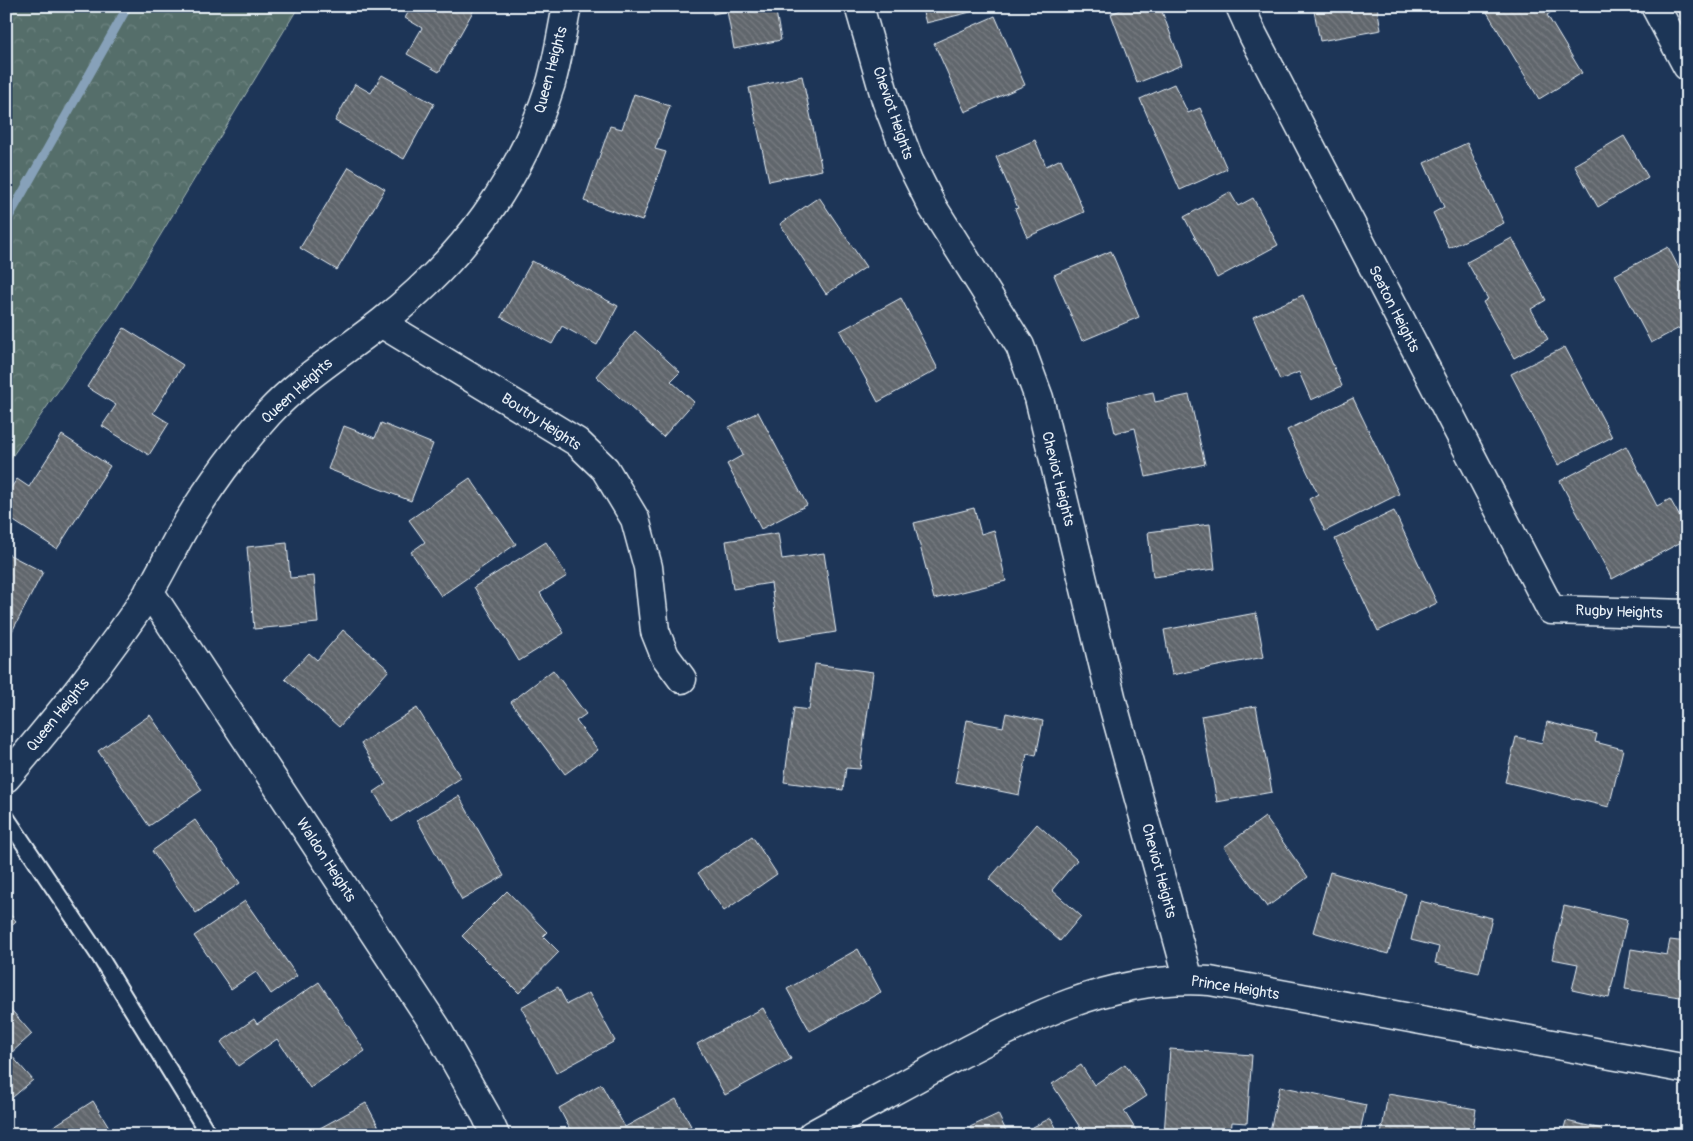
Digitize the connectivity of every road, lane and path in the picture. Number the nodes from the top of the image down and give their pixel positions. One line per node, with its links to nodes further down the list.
1 (567, 6): 6 (street, Queen Heights)
2 (858, 6): 13 (street, Cheviot Heights)
3 (1240, 6): 8 (street, Seaton Heights)
4 (1655, 6): 5 (street)
5 (1687, 66)
6 (381, 323): 7 (street, Queen Heights); 10 (street, Boutry Heights)
7 (149, 591): 11 (street, Queen Heights); 16 (street, Waldon Heights)
8 (1551, 610): 9 (street, Rugby Heights)
9 (1687, 614)
10 (682, 679)
11 (6, 778)
12 (6, 817): 15 (lane)
13 (1189, 980): 14 (street, Prince Heights); 17 (street, Prince Heights)
14 (1687, 1069)
15 (209, 1135)
16 (495, 1135)
17 (812, 1135)

